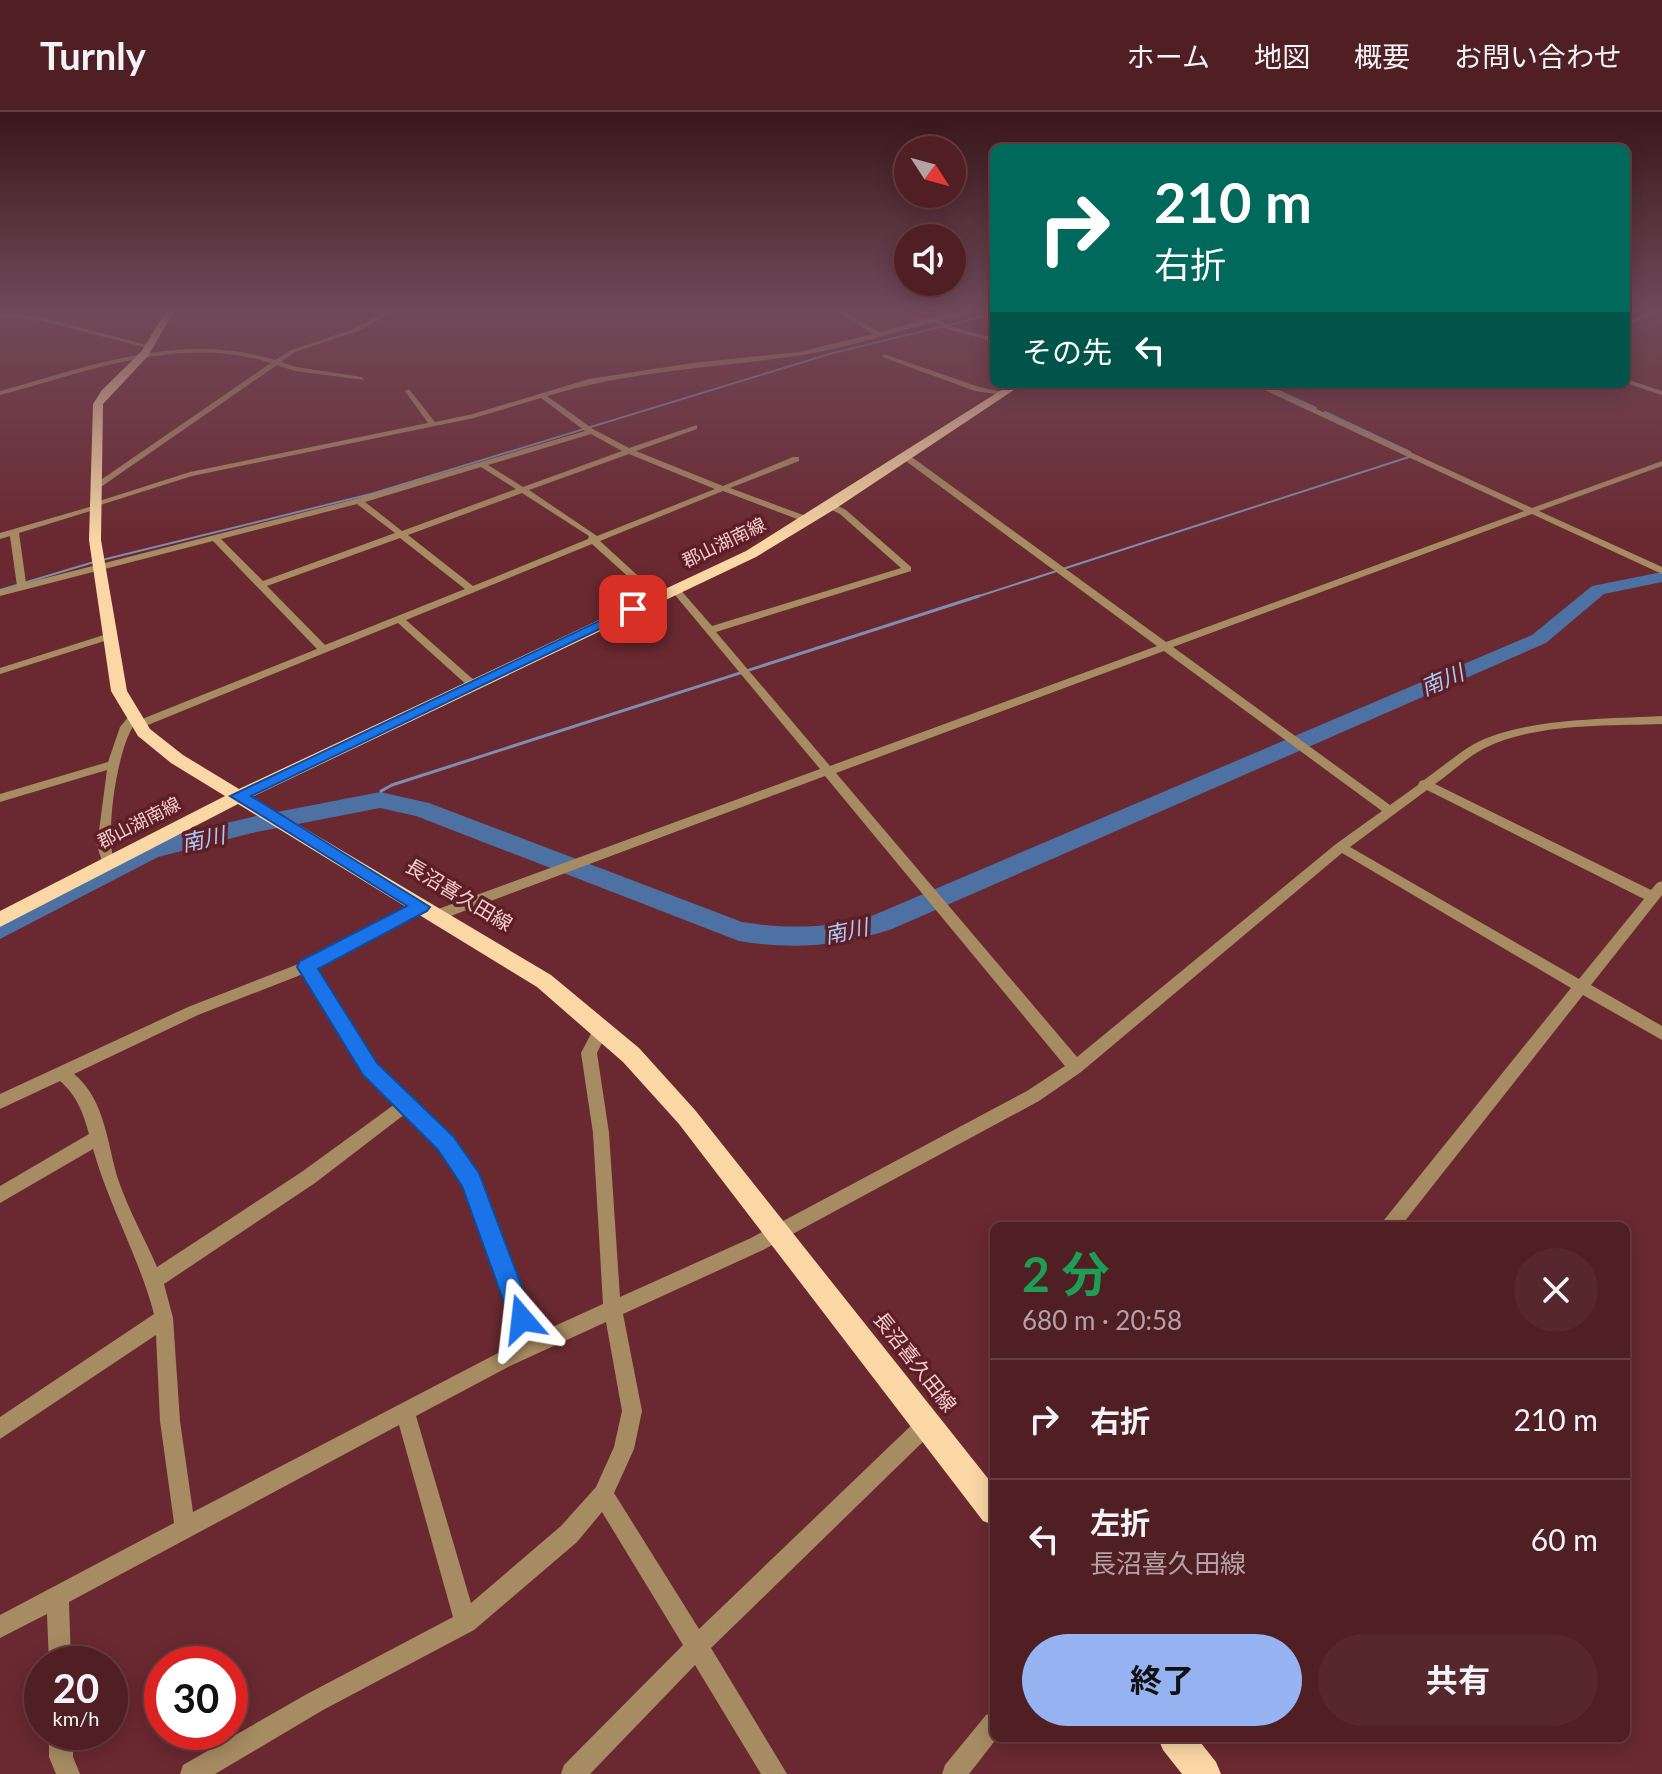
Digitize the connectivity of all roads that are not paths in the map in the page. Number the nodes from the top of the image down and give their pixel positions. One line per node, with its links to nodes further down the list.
1 (26, 386): 10 (street)
2 (113, 386): 22 (main road, 長沼喜久田線)
3 (242, 386): 22 (street)
4 (576, 386): 13 (street)
5 (968, 386): 11 (street)
6 (1640, 386): 12 (street)
7 (1011, 388): 11 (main road, 郡山湖南線)
8 (1265, 388): 28 (street)
9 (409, 391): 14 (street)
10 (0, 393)
11 (1003, 393): 18 (main road, 郡山湖南線)
12 (1662, 393)
13 (541, 395): 14 (street); 16 (street)
14 (433, 425): 27 (street)
15 (694, 427): 17 (street)
16 (592, 431): 17 (street); 21 (street)
17 (630, 451): 23 (street); 24 (street)
18 (906, 457): 26 (main road, 郡山湖南線); 46 (street)
19 (796, 459): 23 (street)
20 (1662, 463): 28 (street)
21 (482, 464): 24 (street); 25 (street)
22 (95, 488): 27 (main road, 長沼喜久田線)
23 (721, 489): 29 (street); 34 (street)
24 (521, 490): 31 (street); 34 (street)
25 (359, 501): 31 (street); 33 (street)
26 (831, 506): 29 (main road, 郡山湖南線); 44 (street)
27 (93, 507): 30 (street); 35 (main road, 長沼喜久田線)
28 (1531, 511): 36 (street); 46 (street)
29 (808, 520): 39 (main road, 郡山湖南線)
30 (14, 533): 32 (street); 38 (street)
31 (402, 534): 37 (street); 40 (street)
32 (0, 536)
33 (214, 537): 35 (street); 37 (street)
34 (593, 540): 40 (street); 42 (street)
35 (98, 565): 38 (street); 45 (main road, 長沼喜久田線)
36 (1662, 571)
37 (262, 585): 47 (street)
38 (22, 587): 41 (street)
39 (675, 589): 42 (main road, 郡山湖南線); 44 (street)
40 (472, 590): 43 (street)
41 (0, 593)
42 (657, 598): 49 (main road, 郡山湖南線)
43 (399, 619): 47 (street); 49 (street)
44 (711, 630): 53 (street)
45 (110, 636): 48 (street); 50 (main road, 長沼喜久田線)
46 (1164, 646): 53 (street); 57 (street)
47 (323, 649): 50 (street)
48 (0, 671)
49 (472, 684): 56 (main road, 郡山湖南線)
50 (136, 720): 52 (street); 56 (main road, 長沼喜久田線)
51 (1662, 720): 54 (street)
52 (115, 764): 55 (street); 59 (street)
53 (825, 770): 61 (street); 67 (street)
54 (1424, 784): 57 (street); 60 (street)
55 (0, 798)
56 (243, 799): 59 (main road, 郡山湖南線); 61 (main road, 長沼喜久田線)
57 (1389, 810): 58 (street)
58 (1341, 847): 64 (street); 67 (street)
59 (108, 861): 62 (main road, 郡山湖南線)
60 (1658, 892): 64 (street)
61 (428, 911): 63 (street); 65 (main road, 長沼喜久田線)
62 (0, 920)
63 (306, 967): 68 (street); 70 (street)
64 (1581, 987): 66 (street); 73 (street)
65 (601, 1028): 74 (main road, 長沼喜久田線); 76 (street)
66 (1662, 1034)
67 (1076, 1067): 74 (street)
68 (61, 1073): 69 (street); 71 (street)
69 (0, 1102)
70 (404, 1106): 75 (street); 78 (street)
71 (98, 1137): 72 (street); 75 (street)
72 (0, 1195)
73 (1393, 1222)
74 (775, 1232): 76 (street); 80 (main road, 長沼喜久田線)
75 (154, 1280): 77 (street)
76 (613, 1310): 78 (street); 82 (street)
77 (164, 1318): 81 (street); 84 (street)
78 (529, 1346): 79 (street)
79 (405, 1412): 84 (street); 86 (street)
80 (926, 1425): 83 (main road, 長沼喜久田線); 89 (street)
81 (0, 1429)
82 (603, 1494): 86 (street); 89 (street)
83 (990, 1505)
84 (185, 1527): 85 (street)
85 (58, 1596): 87 (street); 88 (street)
86 (466, 1622): 94 (street)
87 (0, 1627)
88 (59, 1646)
89 (696, 1647): 95 (street); 96 (street)
90 (990, 1728): 97 (street)
91 (1178, 1742): 98 (main road)
92 (61, 1750): 93 (street)
93 (68, 1774)
94 (192, 1774)
95 (573, 1774)
96 (775, 1774)
97 (954, 1774)
98 (1204, 1774)

